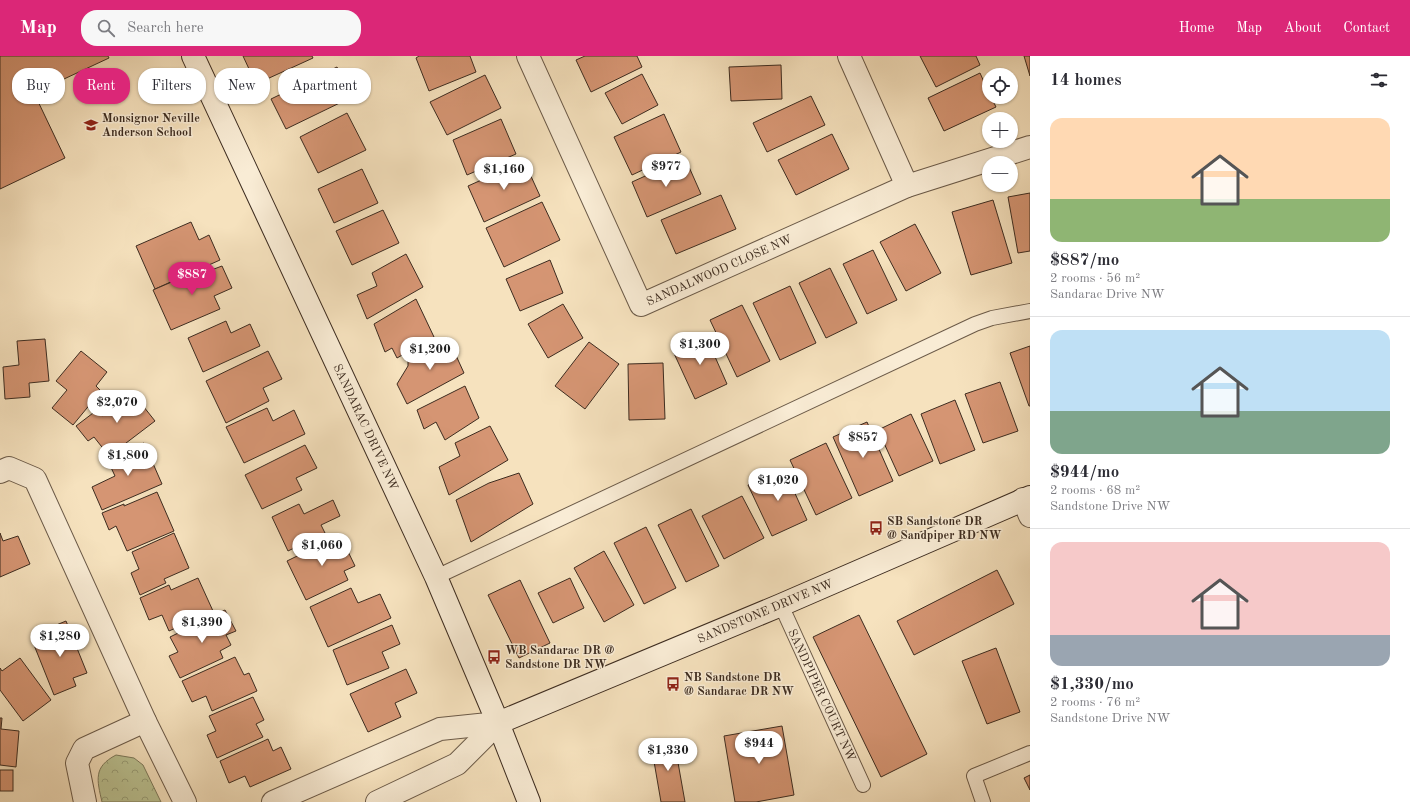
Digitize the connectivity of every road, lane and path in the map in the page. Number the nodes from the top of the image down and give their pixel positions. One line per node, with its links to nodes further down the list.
1 (193, 56): 9 (street, SANDARAC DRIVE NW)
2 (528, 56): 5 (street, SANDALWOOD CLOSE NW)
3 (849, 56): 5 (street)
4 (1030, 147): 5 (street, SANDALWOOD CLOSE NW)
5 (907, 186)
6 (1030, 311): 9 (lane)
7 (0, 472): 11 (street)
8 (1028, 504): 10 (street, SANDSTONE DRIVE NW)
9 (436, 577): 12 (street, SANDARAC DRIVE NW)
10 (781, 605): 12 (street, SANDSTONE DRIVE NW); 14 (lane, SANDPIPER COURT NW)
11 (145, 721): 15 (street); 16 (street)
12 (498, 723): 17 (street); 18 (street); 19 (street, SANDARAC DRIVE NW)
13 (1030, 753): 20 (lane)
14 (863, 785)
15 (85, 802)
16 (185, 802)
17 (273, 802)
18 (377, 802)
19 (529, 802)
20 (983, 802)

